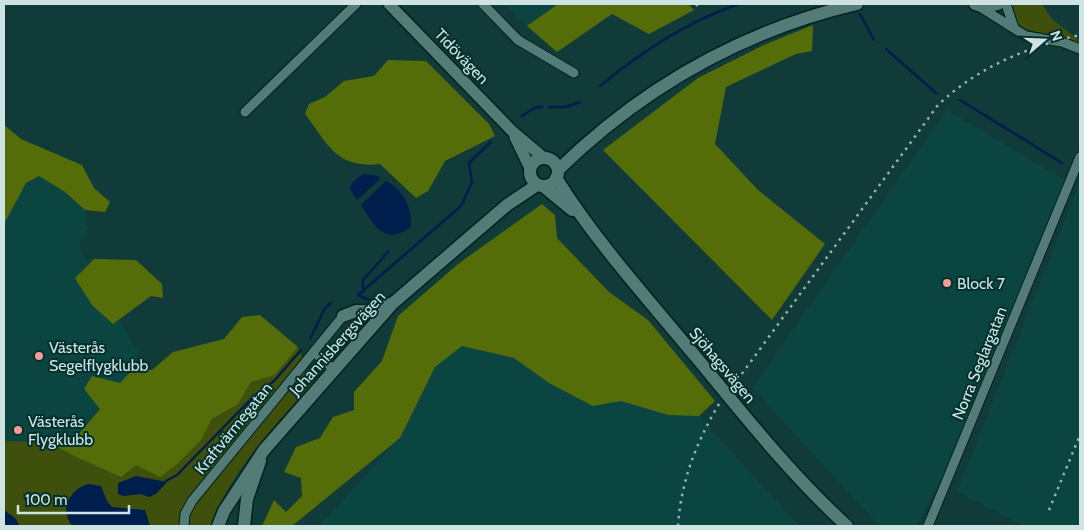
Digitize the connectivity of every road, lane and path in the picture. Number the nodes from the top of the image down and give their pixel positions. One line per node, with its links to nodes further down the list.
1 (356, 4): 11 (street)
2 (389, 4): 12 (street, Tidövägen)
3 (483, 4): 10 (street)
4 (857, 4): 14 (main road)
5 (975, 4): 6 (main road); 8 (street)
6 (998, 4)
7 (1006, 4): 8 (street)
8 (1014, 28): 9 (street)
9 (1080, 49)
10 (574, 73)
11 (245, 112)
12 (512, 132): 14 (street, Tidövägen); 15 (street, Tidövägen)
13 (1080, 157): 26 (street, Norra Seglargatan)
14 (552, 166): 15 (main road); 15 (main road); 16 (main road, Sjöhagsvägen)
15 (535, 179): 16 (main road, Sjöhagsvägen); 17 (main road, Johannisbergsvägen)
16 (582, 218): 25 (main road, Sjöhagsvägen)
17 (392, 304): 18 (main road); 20 (main road, Johannisbergsvägen)
18 (343, 316): 19 (street, Kraftvärmegatan)
19 (314, 352): 20 (street); 22 (street, Kraftvärmegatan)
20 (334, 369): 21 (main road, Johannisbergsvägen)
21 (264, 450): 23 (main road, Johannisbergsvägen); 24 (main road)
22 (184, 526)
23 (218, 526)
24 (244, 526)
25 (847, 526)
26 (928, 526)

